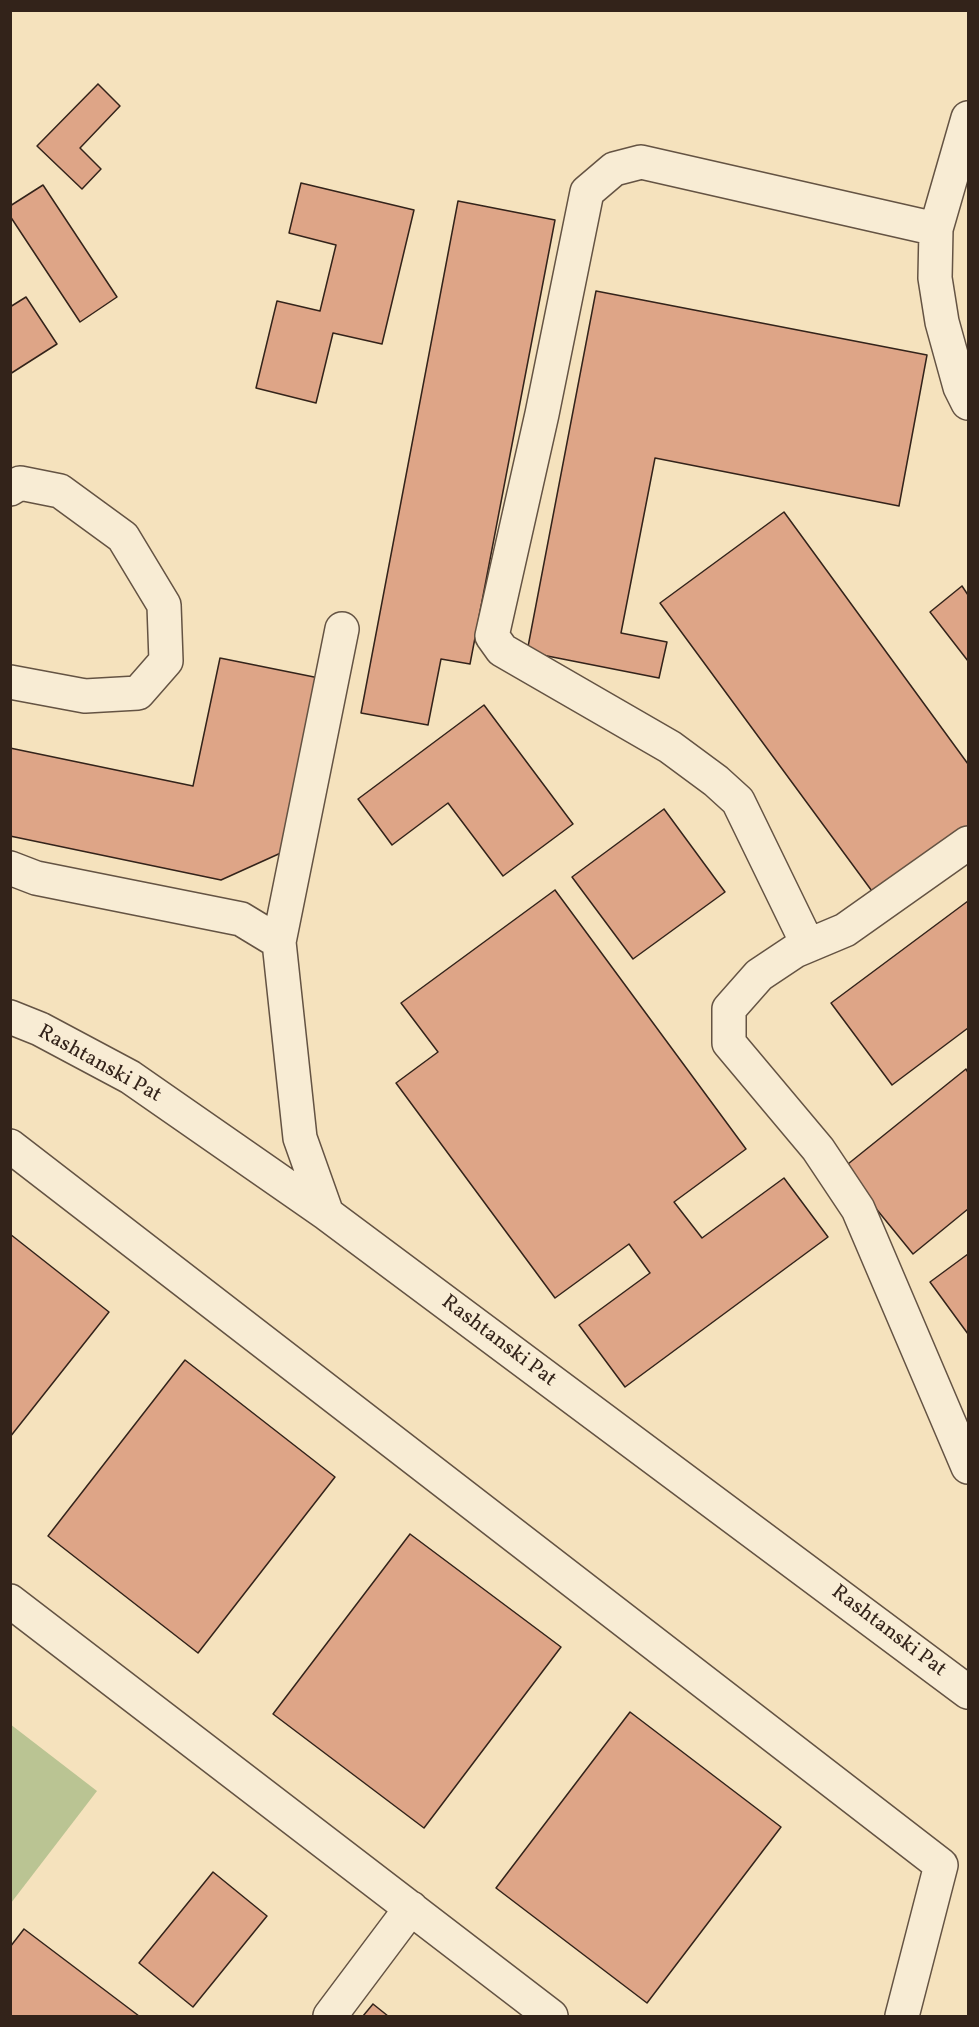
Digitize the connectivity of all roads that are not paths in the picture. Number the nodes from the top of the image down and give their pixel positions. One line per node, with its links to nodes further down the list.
1 (969, 118): 2 (street)
2 (936, 229): 3 (street); 10 (street)
3 (969, 403)
4 (10, 489): 6 (street)
5 (342, 629): 9 (street)
6 (10, 682)
7 (969, 843): 10 (street)
8 (10, 868): 9 (street)
9 (279, 942): 13 (street)
10 (808, 945): 14 (street)
11 (10, 1017): 13 (street, Rashtanski Pat)
12 (10, 1146): 20 (street)
13 (327, 1214): 16 (street, Rashtanski Pat)
14 (969, 1467)
15 (10, 1600): 17 (street)
16 (969, 1692)
17 (411, 1908): 18 (street); 19 (street)
18 (330, 2016)
19 (551, 2016)
20 (902, 2016)

